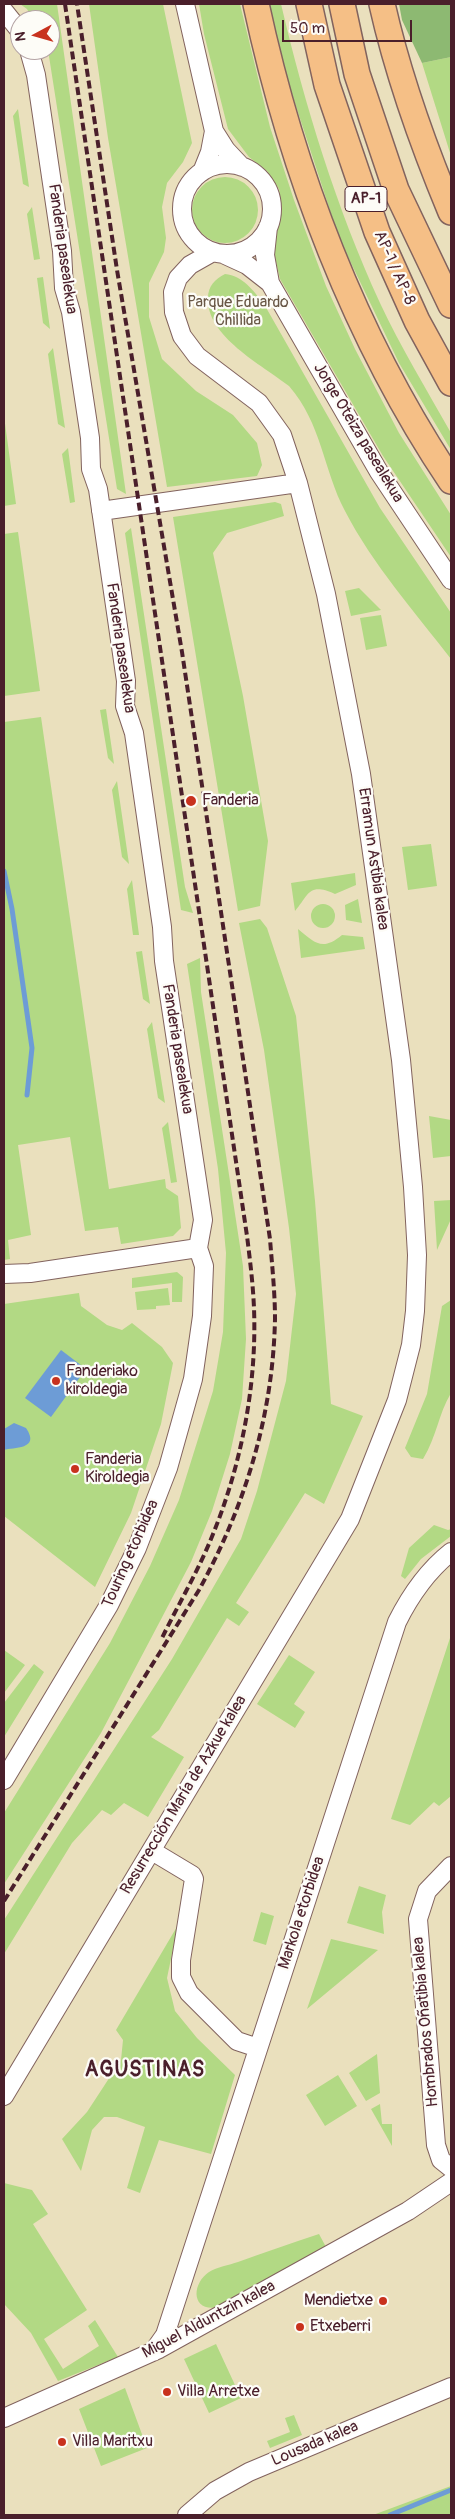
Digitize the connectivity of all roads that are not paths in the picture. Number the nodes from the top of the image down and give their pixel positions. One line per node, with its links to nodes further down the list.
1 (185, 4): 7 (street)
2 (256, 4): 18 (highway)
3 (309, 4): 17 (highway, AP-1 / AP-8 / AP-1)
4 (342, 4): 16 (highway, AP-1)
5 (382, 4): 10 (highway)
6 (32, 60): 20 (street, Fanderia pasealekua)
7 (214, 131): 8 (street); 9 (street)
8 (242, 167): 9 (street); 12 (street)
9 (202, 172): 11 (street)
10 (451, 212)
11 (184, 223): 13 (street); 14 (street, Erramun Astibia kalea)
12 (268, 227): 13 (street); 15 (street, Jorge Oteiza pasealekua)
13 (218, 253): 14 (street); 15 (street, Jorge Oteiza pasealekua)
14 (183, 271): 19 (street, Erramun Astibia kalea)
15 (270, 283): 21 (street, Jorge Oteiza pasealekua)
16 (451, 305)
17 (451, 383)
18 (451, 481)
19 (298, 482): 20 (street); 24 (street, Erramun Astibia kalea)
20 (101, 512): 22 (street, Fanderia pasealekua)
21 (451, 580)
22 (198, 1248): 23 (street); 26 (street, Touring etorbidea)
23 (4, 1274)
24 (360, 1493): 27 (street, Resurrección María de Azkue kalea)
25 (451, 1552): 29 (street, Markola etorbidea)
26 (4, 1780)
27 (152, 1851): 29 (street); 30 (street, Resurrección María de Azkue kalea)
28 (446, 1871): 31 (street, Hombrados Oñatibia kalea)
29 (258, 2050): 33 (street, Markola etorbidea)
30 (4, 2096)
31 (451, 2168)
32 (451, 2182): 35 (street, Miguel Alduntzin kalea)
33 (180, 2289): 34 (street, Markola etorbidea); 35 (street, Markola etorbidea)
34 (170, 2318): 35 (street); 36 (street, Markola etorbidea)
35 (184, 2334): 36 (street, Miguel Alduntzin kalea)
36 (153, 2352): 38 (street, Miguel Alduntzin kalea)
37 (451, 2387): 39 (street, Lousada kalea)
38 (4, 2418)
39 (188, 2515)

